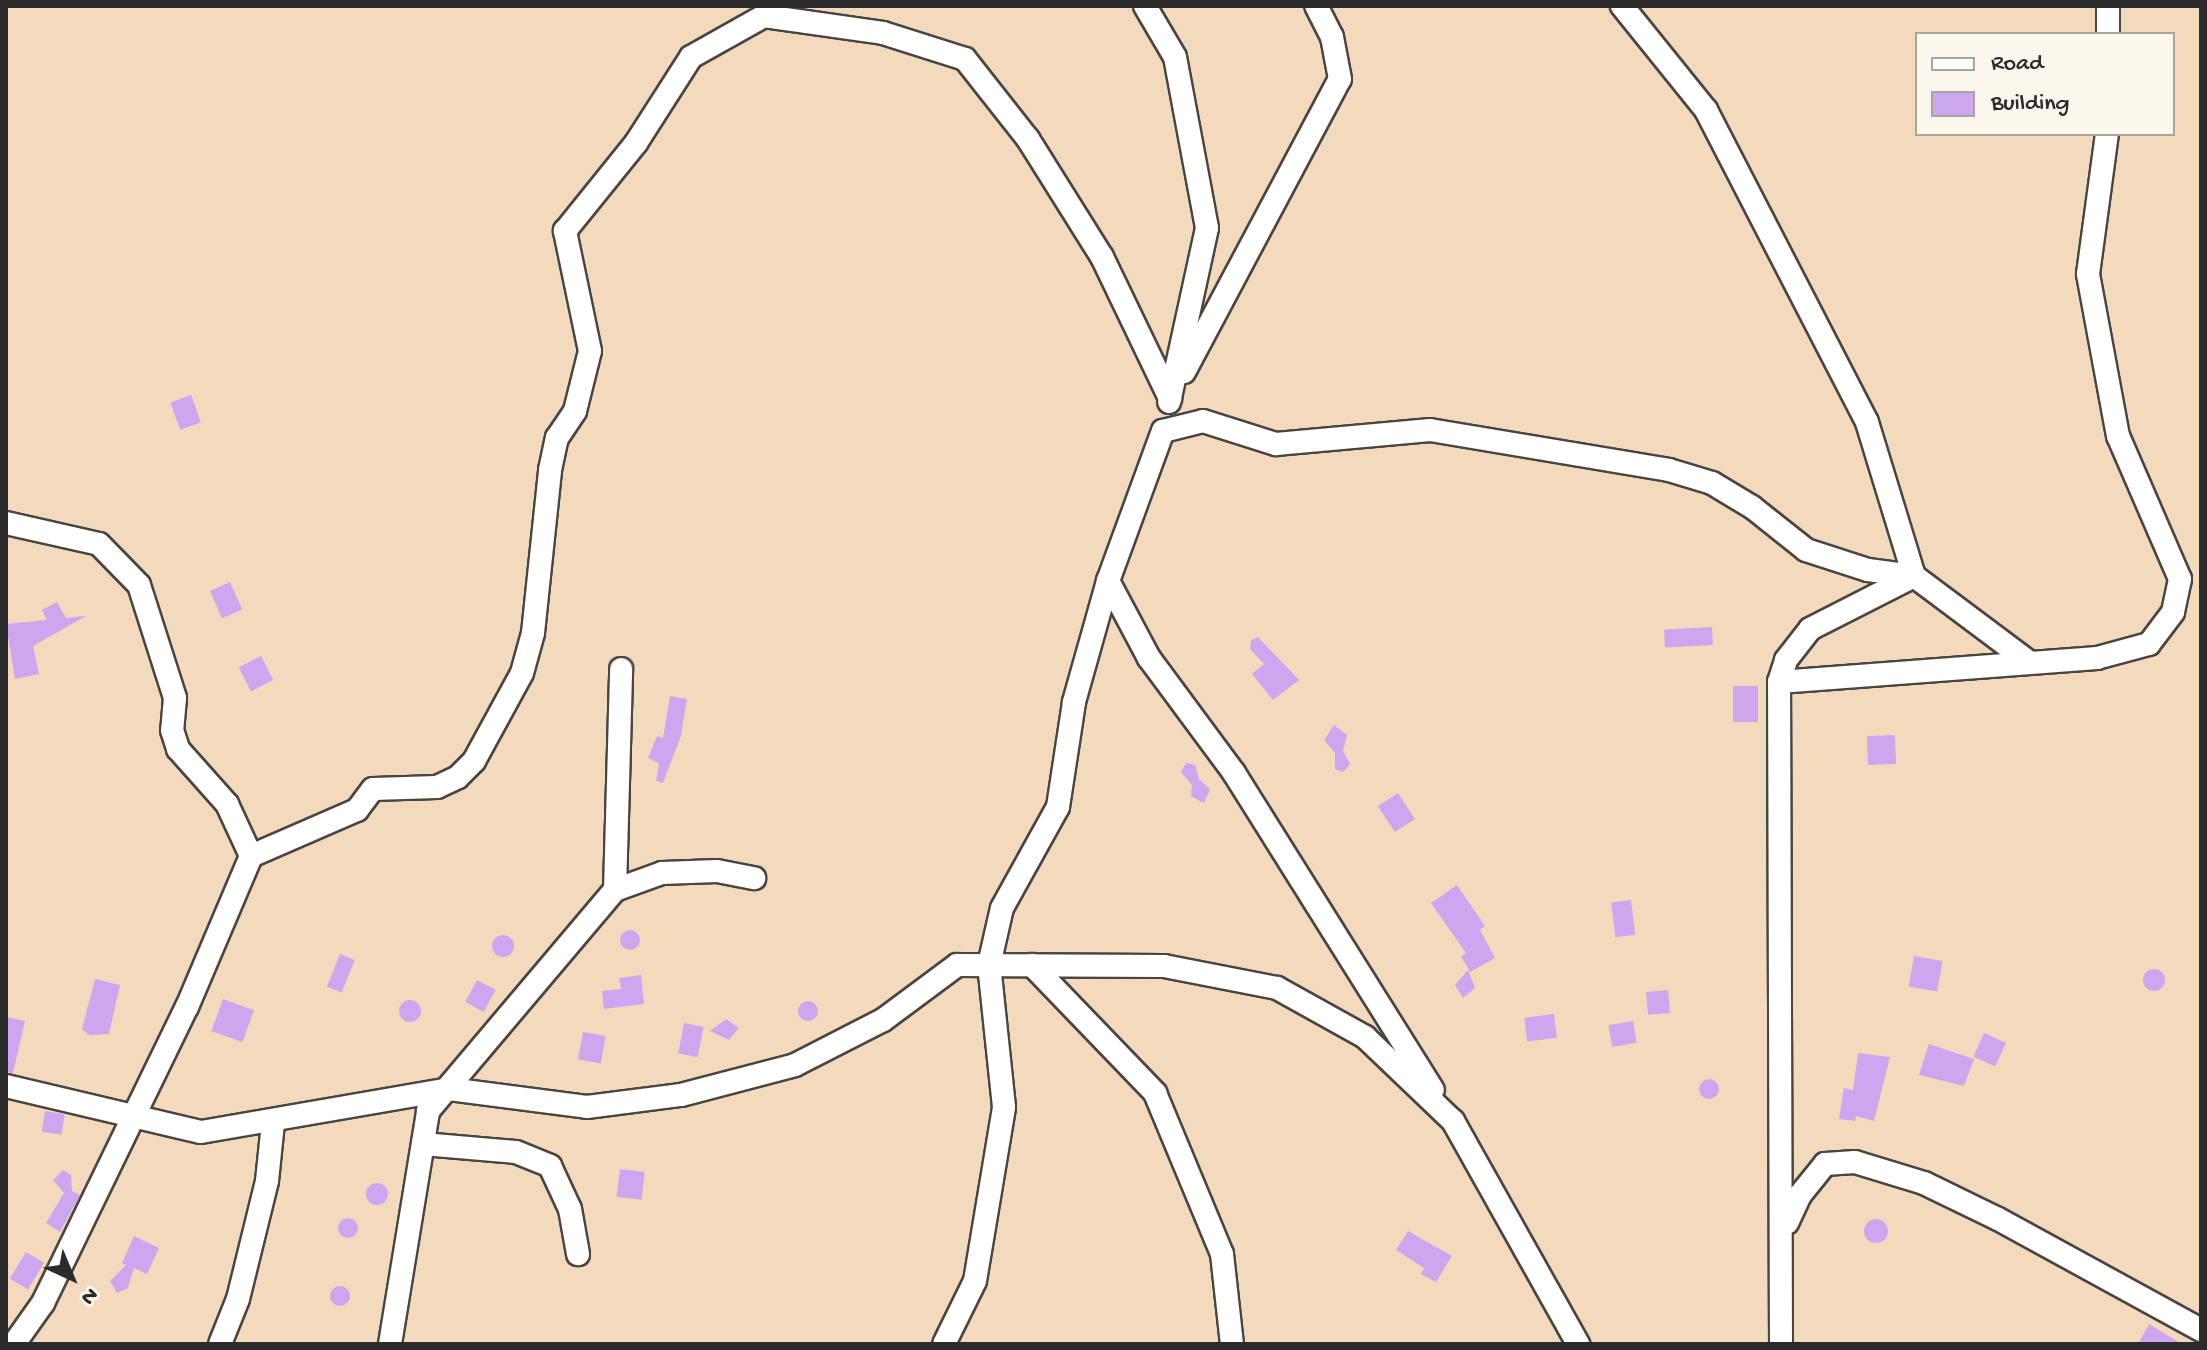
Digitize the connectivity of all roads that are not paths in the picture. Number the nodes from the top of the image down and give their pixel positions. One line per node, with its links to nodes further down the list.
1 (1145, 6): 7 (street)
2 (1316, 6): 7 (street)
3 (1622, 6): 10 (street)
4 (2108, 6): 5 (street)
5 (2108, 32)
6 (2107, 136): 12 (street)
7 (1170, 398): 8 (street); 15 (street)
8 (1163, 431): 10 (street); 11 (street)
9 (6, 523): 15 (street)
10 (1914, 576): 12 (street); 14 (street)
11 (1108, 581): 18 (street); 23 (street)
12 (2029, 662): 14 (street)
13 (621, 669): 17 (street)
14 (1779, 682): 26 (street)
15 (251, 856): 22 (street)
16 (754, 878): 17 (street)
17 (615, 890): 21 (street)
18 (989, 965): 19 (street); 21 (street); 32 (street)
19 (1032, 965): 23 (street); 33 (street)
20 (6, 1086): 22 (street)
21 (449, 1089): 24 (street); 25 (street)
22 (135, 1113): 24 (street); 29 (street)
23 (1453, 1121): 34 (street)
24 (273, 1123): 30 (street)
25 (423, 1144): 27 (street); 31 (street)
26 (1784, 1230): 28 (street); 35 (street)
27 (578, 1254)
28 (2201, 1330)
29 (14, 1344)
30 (220, 1344)
31 (390, 1344)
32 (944, 1344)
33 (1232, 1344)
34 (1578, 1344)
35 (1781, 1344)

